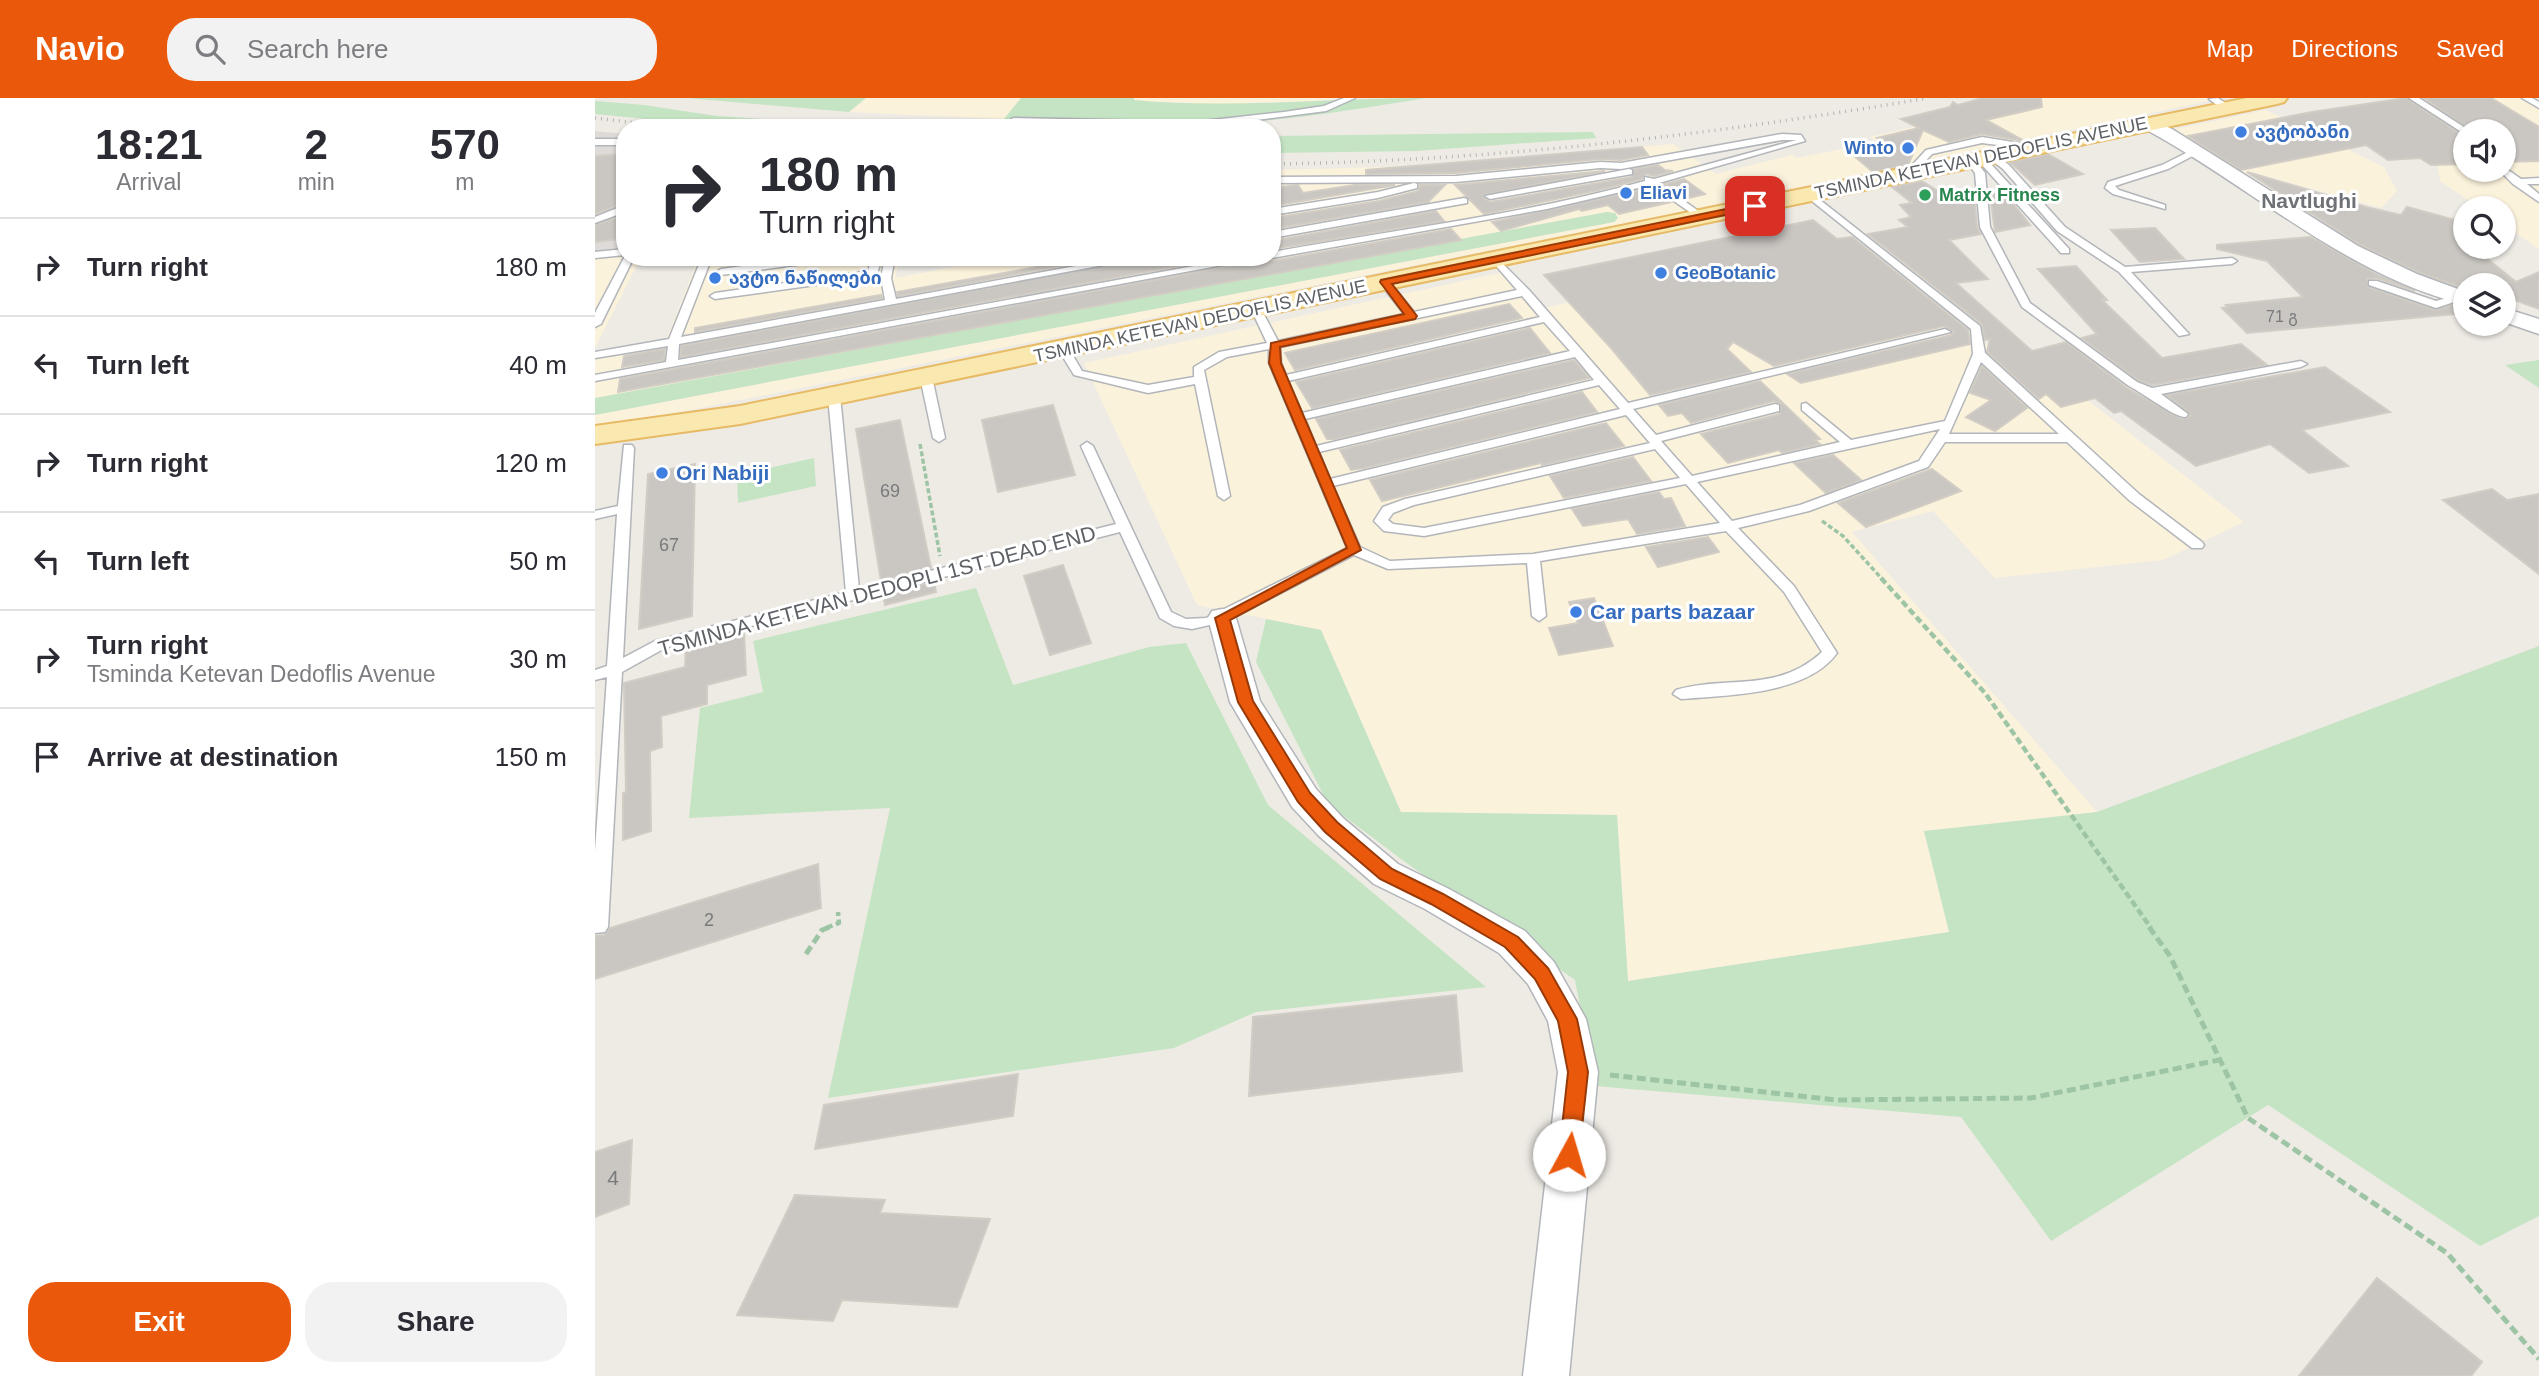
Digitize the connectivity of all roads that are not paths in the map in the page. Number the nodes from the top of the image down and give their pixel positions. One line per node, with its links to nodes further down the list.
1 (1351, 98): 7 (lane)
2 (2277, 98): 5 (main road, TSMINDA KETEVAN DEDOFLIS AVENUE)
3 (2413, 98): 9 (lane)
4 (2526, 98): 6 (lane)
5 (2220, 103): 8 (main road, TSMINDA KETEVAN DEDOFLIS AVENUE)
6 (2539, 106)
7 (1244, 119)
8 (2147, 123): 12 (main road, TSMINDA KETEVAN DEDOFLIS AVENUE); 13 (street)
9 (2453, 123)
10 (595, 142): 11 (lane)
11 (616, 142)
12 (2041, 147): 14 (main road, TSMINDA KETEVAN DEDOFLIS AVENUE); 17 (lane)
13 (2195, 152): 29 (lane); 60 (street)
14 (1982, 160): 17 (main road, TSMINDA KETEVAN DEDOFLIS AVENUE); 37 (lane); 52 (lane); 86 (lane)
15 (1621, 166): 16 (lane); 19 (lane); 21 (lane)
16 (1636, 171): 21 (lane); 24 (lane)
17 (1908, 175): 23 (main road, TSMINDA KETEVAN DEDOFLIS AVENUE)
18 (1281, 179): 19 (lane)
19 (1438, 179): 25 (lane); 27 (lane)
20 (2539, 181): 22 (lane)
21 (1653, 182): 32 (lane); 36 (lane)
22 (2516, 182): 26 (lane)
23 (1810, 195): 32 (main road, TSMINDA KETEVAN DEDOFLIS AVENUE); 77 (lane)
24 (1490, 196)
25 (1451, 197)
26 (2539, 199)
27 (1339, 201): 30 (lane); 34 (lane)
28 (1464, 201): 34 (lane)
29 (2162, 208)
30 (1281, 211)
31 (616, 212): 33 (lane)
32 (1701, 217): 41 (main road, TSMINDA KETEVAN DEDOFLIS AVENUE)
33 (595, 220)
34 (1351, 221): 35 (lane); 36 (lane)
35 (1281, 233)
36 (1360, 236): 39 (lane)
37 (2065, 251)
38 (616, 253): 40 (lane)
39 (1281, 253)
40 (595, 255)
41 (1496, 260): 55 (main road, TSMINDA KETEVAN DEDOFLIS AVENUE); 59 (lane)
42 (2232, 261): 52 (lane)
43 (624, 266): 69 (lane)
44 (703, 266): 73 (lane)
45 (767, 266): 53 (lane)
46 (782, 266): 58 (lane)
47 (874, 266): 58 (lane)
48 (888, 266): 63 (lane)
49 (1072, 266): 57 (lane)
50 (1177, 266): 54 (lane)
51 (1212, 266): 54 (lane)
52 (2123, 270): 72 (lane)
53 (721, 272)
54 (1180, 272): 64 (lane)
55 (1385, 282): 65 (main road, TSMINDA KETEVAN DEDOFLIS AVENUE); 66 (lane)
56 (2373, 283): 62 (lane)
57 (995, 284): 63 (lane); 64 (lane)
58 (777, 287): 61 (lane)
59 (1525, 292): 66 (lane); 67 (lane)
60 (2453, 294)
61 (715, 296)
62 (2453, 300)
63 (891, 302): 73 (lane)
64 (1000, 305): 80 (lane)
65 (1256, 309): 74 (lane); 75 (main road, TSMINDA KETEVAN DEDOFLIS AVENUE)
66 (1411, 316): 74 (lane)
67 (1548, 318): 76 (lane); 83 (lane)
68 (2516, 318): 70 (street)
69 (595, 324)
70 (2539, 327)
71 (1945, 332): 90 (lane)
72 (2183, 334)
73 (674, 342): 78 (lane); 80 (lane)
74 (1275, 345): 83 (lane); 84 (lane)
75 (1064, 349): 81 (main road, TSMINDA KETEVAN DEDOFLIS AVENUE); 84 (lane)
76 (1578, 353): 85 (lane); 93 (lane)
77 (1979, 354): 94 (lane); 98 (lane)
78 (595, 355)
79 (2301, 364): 86 (lane)
80 (672, 365): 82 (lane)
81 (926, 377): 87 (main road, TSMINDA KETEVAN DEDOFLIS AVENUE); 96 (lane)
82 (595, 378)
83 (1282, 379): 93 (lane)
84 (1199, 380): 107 (lane)
85 (1602, 380): 90 (lane); 103 (lane)
86 (2151, 392): 91 (lane)
87 (834, 396): 92 (main road, TSMINDA KETEVAN DEDOFLIS AVENUE); 115 (lane)
88 (1806, 407): 100 (lane)
89 (1775, 408): 99 (lane)
90 (1627, 409): 99 (lane); 106 (lane)
91 (2182, 414)
92 (740, 415): 95 (main road, TSMINDA KETEVAN DEDOFLIS AVENUE); 102 (main road, TSMINDA KETEVAN DEDOFLIS AVENUE)
93 (1299, 417): 103 (lane)
94 (1951, 424): 97 (lane); 100 (lane)
95 (595, 435)
96 (939, 438)
97 (1941, 438): 98 (lane); 110 (lane)
98 (2071, 439): 112 (lane)
99 (1656, 442): 105 (lane); 105 (lane)
100 (1849, 444): 105 (lane)
101 (1087, 446): 111 (lane)
102 (628, 448): 104 (main road, TSMINDA KETEVAN DEDOFLIS AVENUE); 108 (lane)
103 (1313, 450): 106 (lane)
104 (595, 455)
105 (1689, 480): 110 (lane)
106 (1328, 483): 113 (lane)
107 (1224, 496)
108 (624, 508): 109 (lane); 118 (lane)
109 (595, 515)
110 (1730, 526): 114 (lane); 120 (lane)
111 (1122, 527): 115 (lane, TSMINDA KETEVAN DEDOPLI 1ST DEAD END); 117 (lane)
112 (2197, 545)
113 (1354, 550): 114 (lane); 117 (lane)
114 (1533, 558): 116 (lane)
115 (853, 595): 118 (lane, TSMINDA KETEVAN DEDOPLI 1ST DEAD END)
116 (1539, 616)
117 (1222, 618): 122 (street)
118 (613, 670): 119 (lane, TSMINDA KETEVAN DEDOPLI 1ST DEAD END); 121 (lane)
119 (595, 675)
120 (1681, 694)
121 (599, 927)
122 (1546, 1376)

